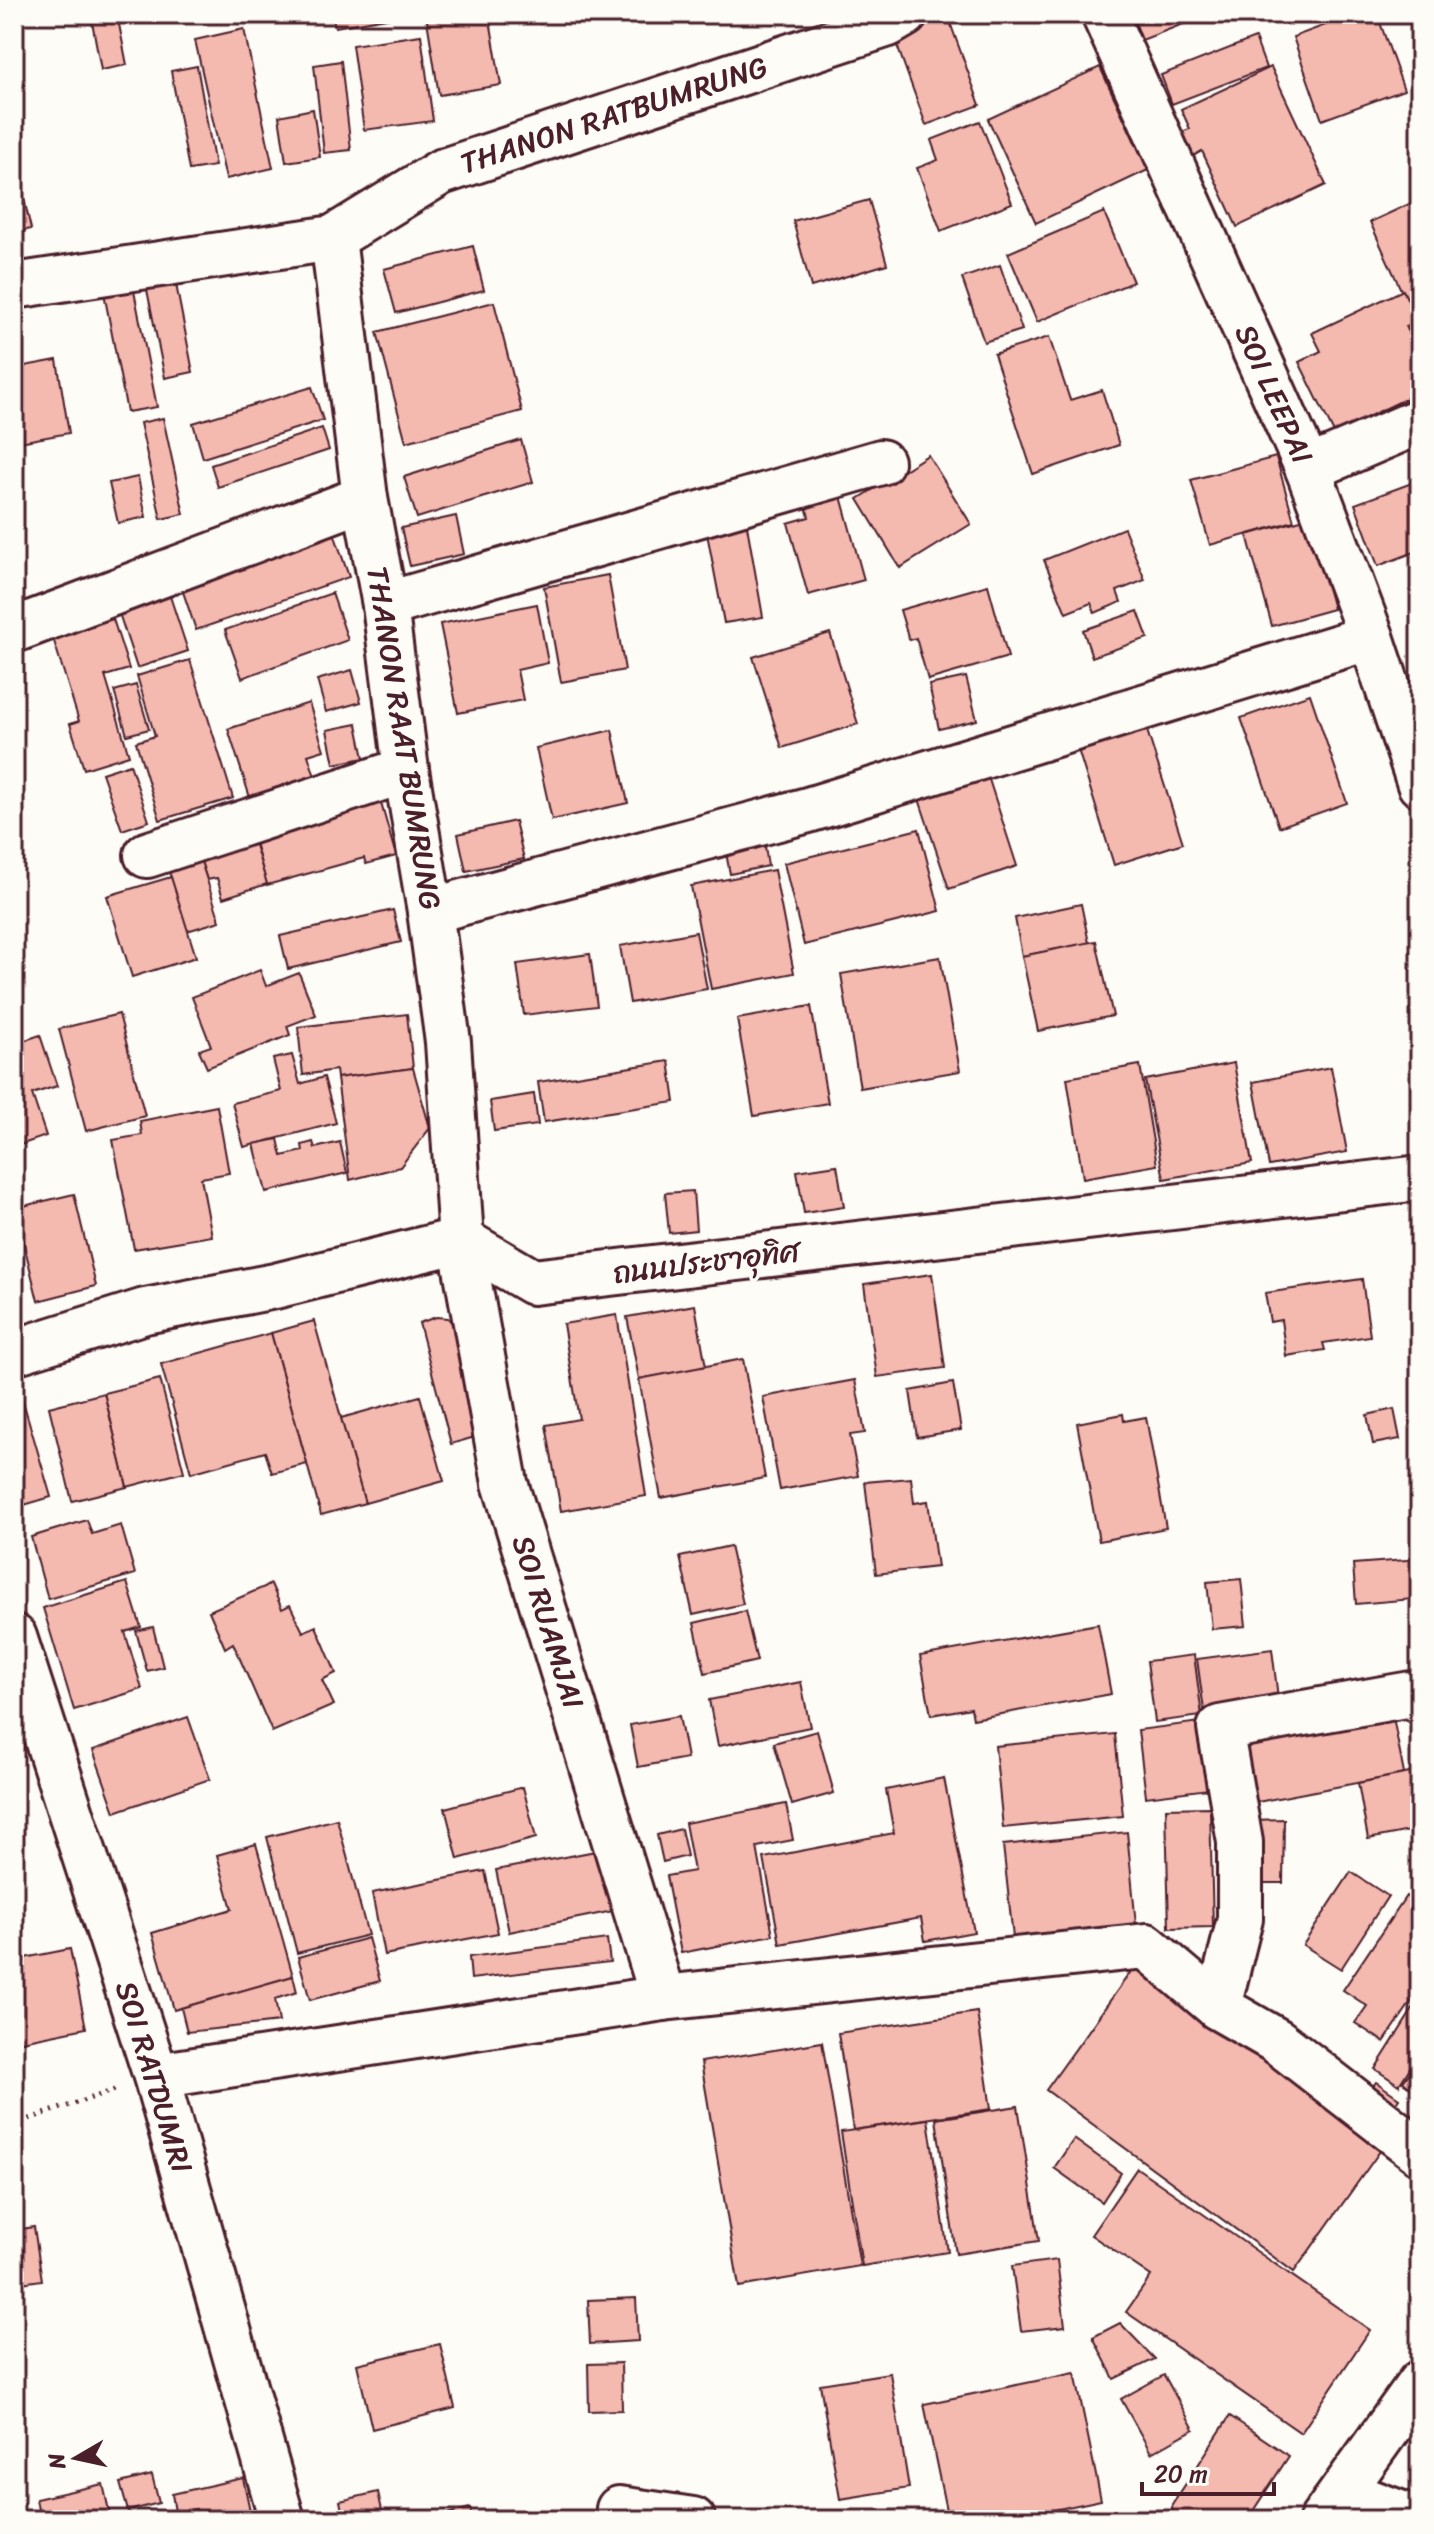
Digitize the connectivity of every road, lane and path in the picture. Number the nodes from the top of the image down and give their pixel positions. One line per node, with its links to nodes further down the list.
1 (905, 14): 3 (street, THANON RATBUMRUNG)
2 (1104, 14): 7 (street, SOI LEEPAI)
3 (333, 238): 4 (street); 8 (street, THANON RAAT BUMRUNG)
4 (14, 286)
5 (1420, 421): 7 (street)
6 (881, 462): 9 (street)
7 (1308, 469): 11 (street, SOI LEEPAI)
8 (365, 498): 9 (street, THANON RAAT BUMRUNG); 10 (street)
9 (385, 605): 12 (street, THANON RAAT BUMRUNG)
10 (14, 630)
11 (1371, 637): 13 (street, SOI LEEPAI); 15 (street)
12 (406, 770): 14 (street); 15 (street, THANON RAAT BUMRUNG)
13 (1420, 784)
14 (147, 855)
15 (430, 911): 17 (street, THANON RAAT BUMRUNG)
16 (1420, 1178): 17 (street, ถนนประชาอุทิศ)
17 (461, 1240): 18 (street); 21 (street, SOI RUAMJAI)
18 (14, 1352)
19 (14, 1637): 23 (street, SOI RATDUMRI)
20 (1420, 1701): 22 (street)
21 (663, 1998): 22 (street); 23 (street)
22 (1218, 2007): 25 (street)
23 (156, 2076): 24 (path); 29 (street, SOI RATDUMRI)
24 (14, 2124)
25 (1420, 2152)
26 (1420, 2383): 27 (street)
27 (1332, 2506): 31 (street)
28 (619, 2509): 30 (street)
29 (282, 2520)
30 (693, 2520)
31 (1418, 2520)

